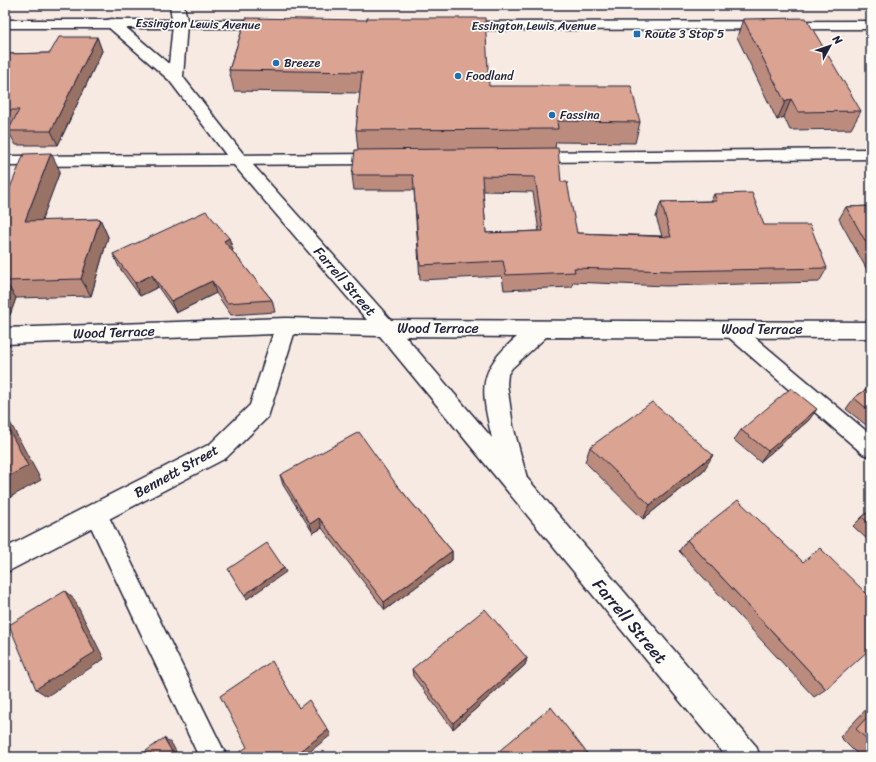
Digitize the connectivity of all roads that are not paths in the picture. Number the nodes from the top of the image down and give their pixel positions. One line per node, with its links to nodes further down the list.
1 (177, 5): 4 (street)
2 (112, 23): 3 (street, Essington Lewis Avenue); 4 (street, Essington Lewis Avenue); 8 (street, Farrell Street)
3 (5, 24)
4 (180, 24): 5 (street, Essington Lewis Avenue); 8 (street)
5 (291, 24)
6 (871, 25): 7 (street, Essington Lewis Avenue)
7 (442, 26)
8 (175, 78): 12 (street, Farrell Street)
9 (871, 154): 10 (lane)
10 (519, 158)
11 (399, 159): 12 (lane)
12 (240, 160): 13 (lane); 15 (street, Farrell Street)
13 (5, 161)
14 (286, 326): 15 (street, Wood Terrace); 19 (street, Wood Terrace); 22 (street, Bennett Street)
15 (386, 328): 16 (street, Wood Terrace); 21 (street, Farrell Street)
16 (542, 328): 17 (street, Wood Terrace); 21 (street, Farrell Street)
17 (732, 329): 18 (street, Wood Terrace); 20 (lane)
18 (871, 330)
19 (5, 336)
20 (871, 448)
21 (516, 484): 25 (street, Farrell Street)
22 (96, 514): 23 (street, Bennett Street); 24 (lane)
23 (5, 561)
24 (212, 757)
25 (745, 757)

